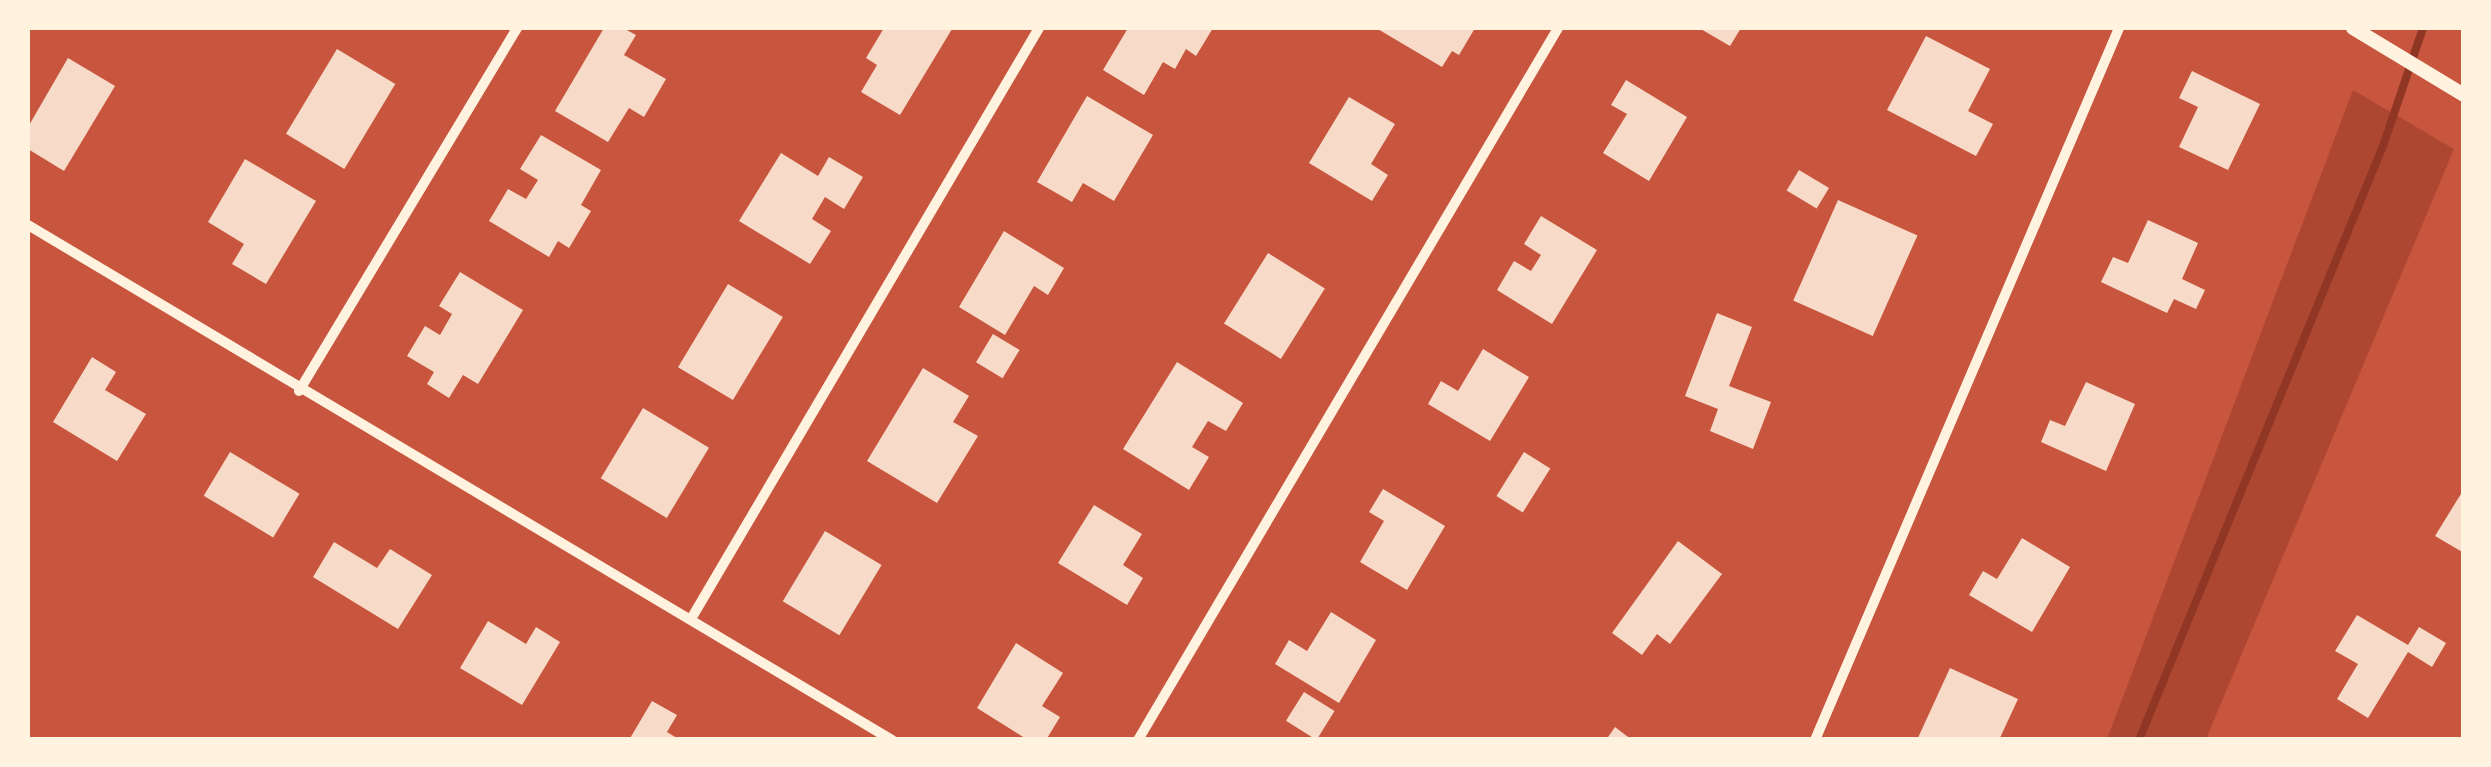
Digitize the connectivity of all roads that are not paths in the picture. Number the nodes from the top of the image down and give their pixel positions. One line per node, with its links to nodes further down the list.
1 (517, 28): 8 (street)
2 (1039, 28): 9 (street)
3 (1558, 28): 11 (street)
4 (2118, 28): 12 (street)
5 (2352, 28): 6 (street)
6 (2464, 95)
7 (28, 226): 8 (street)
8 (300, 391): 9 (street)
9 (691, 619): 10 (street)
10 (892, 740)
11 (1138, 740)
12 (1816, 740)

